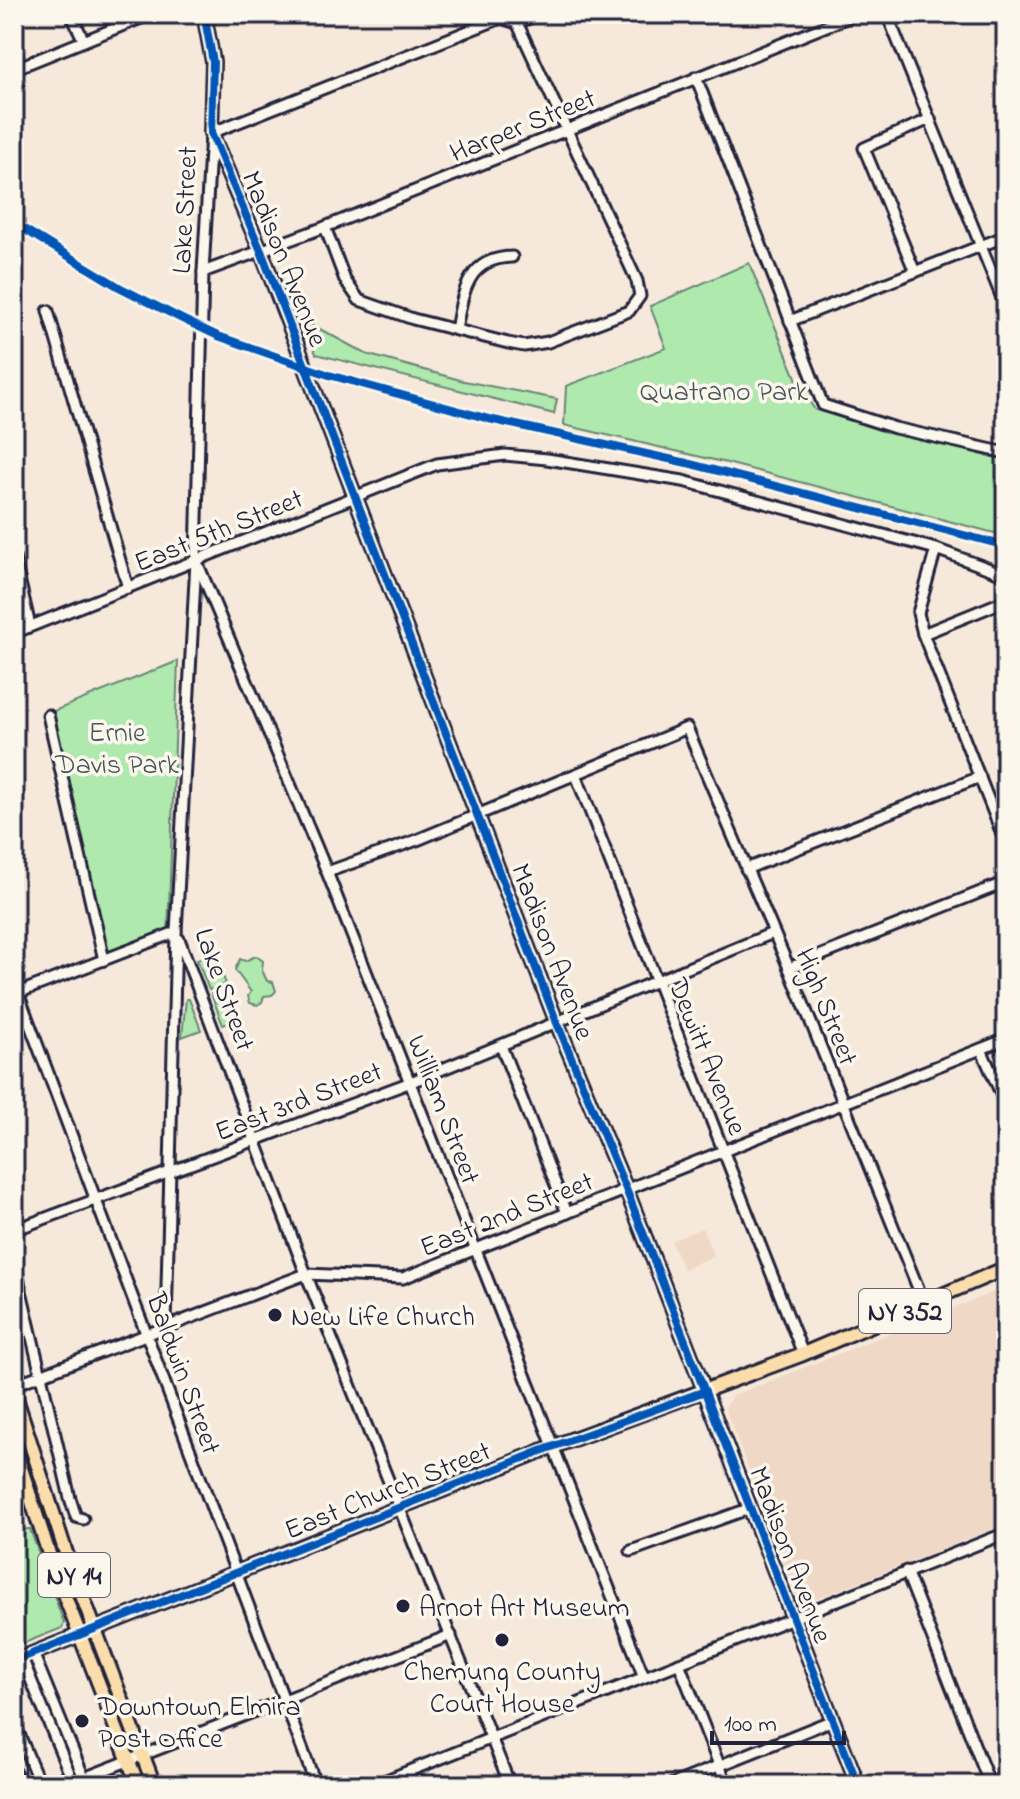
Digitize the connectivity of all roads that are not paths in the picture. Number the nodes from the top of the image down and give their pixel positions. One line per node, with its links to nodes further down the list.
1 (71, 14): 8 (street)
2 (151, 14): 8 (street)
3 (204, 14): 13 (main road, Lake Street)
4 (539, 14): 7 (street)
5 (856, 14): 10 (street, Harper Street)
6 (887, 14): 11 (street)
7 (515, 19): 12 (street); 13 (street)
8 (84, 41): 9 (street)
9 (14, 69)
10 (696, 77): 12 (street, Harper Street); 23 (street)
11 (930, 119): 16 (street); 20 (street)
12 (566, 129): 14 (street, Harper Street); 24 (street)
13 (211, 133): 17 (main road, Madison Avenue); 19 (street, Lake Street)
14 (325, 227): 17 (street, Harper Street); 24 (street)
15 (1006, 236): 16 (street)
16 (981, 246): 20 (street); 21 (street)
17 (261, 251): 19 (street, Harper Street); 26 (main road, Madison Avenue)
18 (512, 257): 24 (street)
19 (203, 272): 29 (street, Lake Street)
20 (915, 272): 23 (street)
21 (1006, 308)
22 (48, 311): 31 (street)
23 (790, 321): 25 (street)
24 (456, 330)
25 (1006, 453)
26 (356, 498): 27 (street, East 5th Street); 29 (street, East 5th Street); 39 (main road, Madison Avenue)
27 (936, 549): 30 (street, East 5th Street); 35 (street)
28 (14, 557): 33 (street)
29 (196, 561): 31 (street, East 5th Street); 42 (street, William Street); 44 (street, Lake Street)
30 (1006, 575)
31 (128, 588): 33 (street, East 5th Street)
32 (1006, 603): 35 (street)
33 (30, 626): 34 (street, East 5th Street)
34 (14, 633)
35 (923, 634): 38 (street)
36 (48, 715): 46 (street)
37 (576, 775): 39 (street); 41 (street, High Street); 49 (street, Dewitt Avenue)
38 (980, 777): 40 (street); 41 (street)
39 (477, 815): 42 (street); 51 (main road, Madison Avenue)
40 (1006, 844)
41 (746, 869): 45 (street, High Street)
42 (327, 872): 55 (street, William Street)
43 (1006, 882): 47 (street)
44 (176, 932): 46 (street); 58 (street, Lake Street); 60 (street)
45 (773, 933): 47 (street, High Street); 49 (street, East 3rd Street)
46 (104, 960): 50 (street)
47 (789, 968): 56 (street, High Street)
48 (14, 976): 50 (street, Baldwin Street)
49 (656, 982): 51 (street, East 3rd Street); 59 (street, Dewitt Avenue)
50 (16, 994): 62 (street, Baldwin Street)
51 (557, 1023): 53 (street, East 3rd Street); 61 (main road, Madison Avenue)
52 (1006, 1039): 54 (street, East 2nd Street)
53 (501, 1046): 55 (street, East 3rd Street); 63 (street)
54 (981, 1049): 56 (street, East 2nd Street); 57 (street)
55 (411, 1082): 58 (street, East 3rd Street); 65 (street, William Street)
56 (843, 1103): 59 (street, East 2nd Street); 69 (street, High Street)
57 (1006, 1105)
58 (256, 1139): 60 (street, East 3rd Street); 68 (street, Lake Street)
59 (724, 1150): 61 (street, East 2nd Street); 72 (street, Dewitt Avenue)
60 (170, 1172): 62 (street, East 3rd Street); 70 (street)
61 (626, 1189): 63 (street, East 2nd Street); 75 (main road, Madison Avenue)
62 (96, 1201): 64 (street, East 3rd Street); 71 (street, Baldwin Street)
63 (567, 1213): 65 (street, East 2nd Street)
64 (14, 1230)
65 (476, 1249): 68 (street, East 2nd Street); 77 (street, William Street)
66 (14, 1261): 73 (street)
67 (1006, 1268): 69 (main road, East Church Street / NY 352)
68 (306, 1274): 70 (street, East 2nd Street); 79 (street, Lake Street)
69 (924, 1303): 72 (main road, East Church Street / NY 352)
70 (166, 1326): 71 (street, East 2nd Street)
71 (148, 1334): 73 (street, East 2nd Street); 85 (street, Baldwin Street)
72 (803, 1354): 75 (main road, East Church Street / NY 352)
73 (41, 1374): 74 (street, East 2nd Street); 81 (street)
74 (14, 1385)
75 (705, 1391): 77 (main road, East Church Street / NY 352); 80 (main road, Madison Avenue)
76 (14, 1392): 87 (main road, NY 14)
77 (554, 1446): 79 (main road, East Church Street / NY 352); 91 (street, William Street)
78 (14, 1447): 87 (main road, NY 14)
79 (400, 1507): 85 (main road, East Church Street / NY 352); 88 (street, Lake Street)
80 (751, 1508): 83 (street); 86 (main road, Madison Avenue)
81 (83, 1519)
82 (1006, 1533): 84 (street)
83 (631, 1551)
84 (906, 1571): 86 (street); 112 (street)
85 (237, 1573): 87 (main road, East Church Street / NY 352); 92 (street, Baldwin Street)
86 (793, 1617): 90 (street); 93 (main road, Madison Avenue)
87 (87, 1632): 89 (main road, NY 352); 96 (main road, NY 14); 97 (main road, NY 14)
88 (451, 1635): 92 (street); 95 (street, Lake Street)
89 (23, 1657): 100 (street); 101 (street)
90 (679, 1663): 91 (street); 98 (street)
91 (644, 1677): 95 (street)
92 (286, 1701): 96 (street); 106 (street, Baldwin Street)
93 (833, 1720): 98 (street); 111 (main road, Madison Avenue)
94 (14, 1722): 103 (street)
95 (492, 1737): 107 (street); 108 (street, Lake Street)
96 (143, 1755): 97 (street); 105 (main road, NY 14)
97 (128, 1761): 100 (street); 104 (main road, NY 14)
98 (720, 1766): 109 (street); 110 (street)
99 (14, 1771): 102 (street)
100 (84, 1778): 101 (street)
101 (70, 1784)
102 (20, 1785)
103 (40, 1785)
104 (138, 1785)
105 (154, 1785)
106 (316, 1785)
107 (374, 1785)
108 (510, 1785)
109 (671, 1785)
110 (727, 1785)
111 (858, 1785)
112 (990, 1785)

